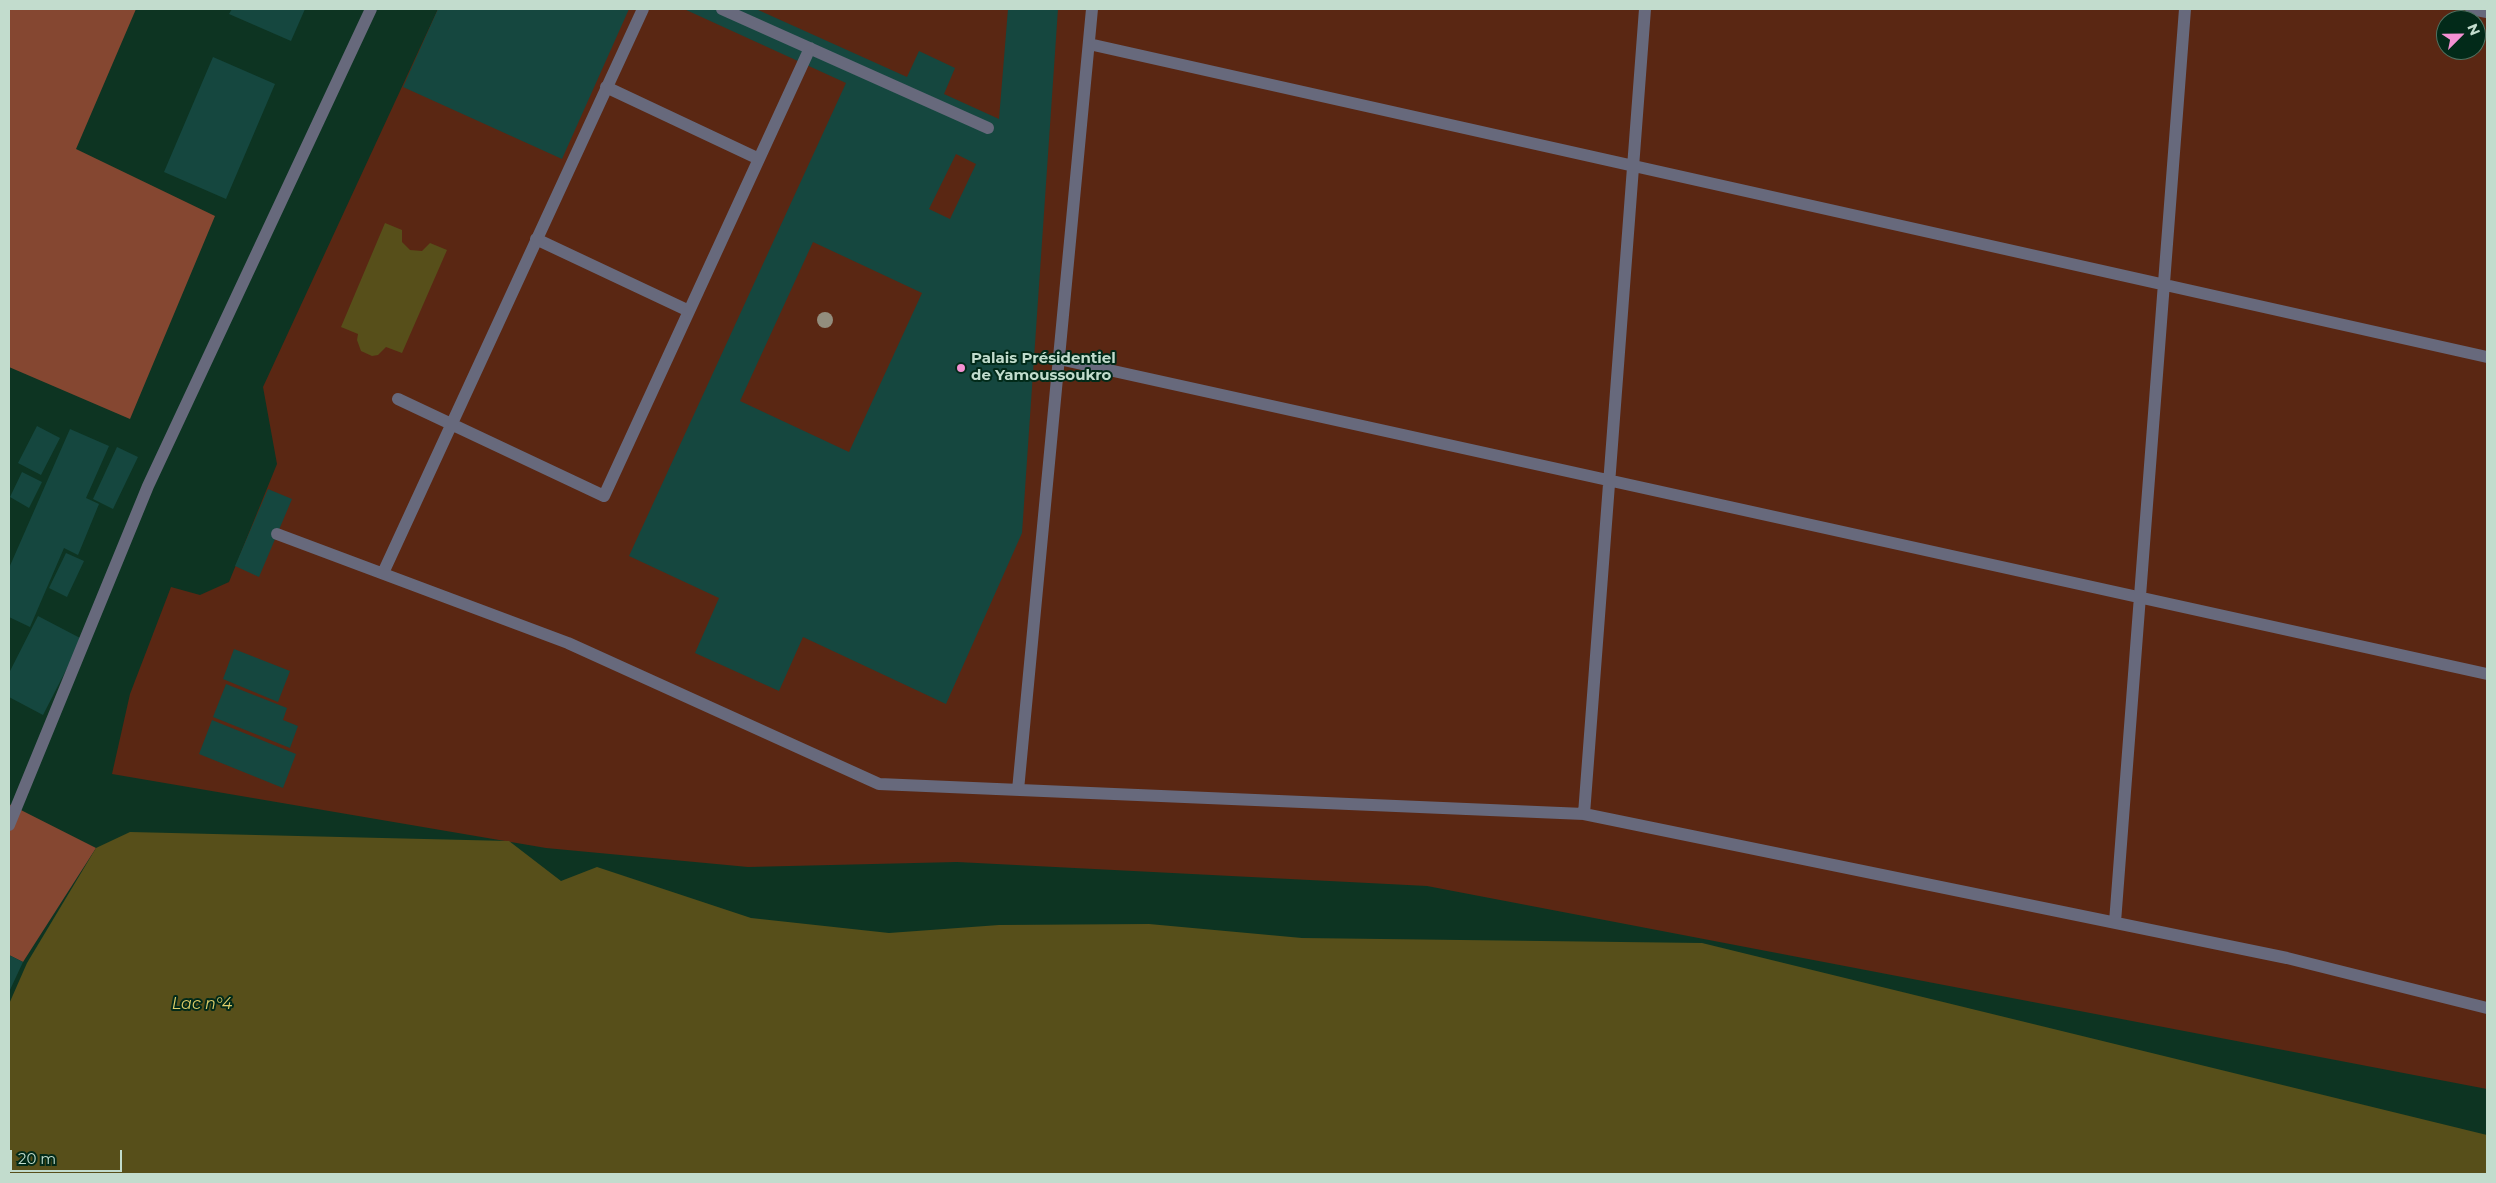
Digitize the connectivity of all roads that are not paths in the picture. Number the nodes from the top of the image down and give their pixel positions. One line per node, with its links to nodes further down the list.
1 (371, 9): 29 (street)
2 (643, 9): 11 (street)
3 (722, 9): 10 (street)
4 (1092, 9): 9 (street)
5 (1645, 9): 14 (street)
6 (2184, 9): 16 (street)
7 (2471, 9): 8 (street)
8 (2487, 12)
9 (1089, 44): 14 (street); 19 (street)
10 (810, 48): 12 (street); 13 (street)
11 (606, 87): 13 (street); 15 (street)
12 (988, 128)
13 (759, 159): 17 (street)
14 (1633, 166): 16 (street); 22 (street)
15 (536, 239): 17 (street); 21 (street)
16 (2162, 284): 18 (street); 25 (street)
17 (689, 311): 21 (street)
18 (2487, 356)
19 (1059, 359): 22 (street); 27 (street)
20 (398, 399): 21 (street)
21 (451, 424): 24 (street)
22 (1611, 481): 25 (street); 28 (street)
23 (277, 534): 24 (street)
24 (383, 572): 27 (street)
25 (2141, 598): 26 (street); 30 (street)
26 (2487, 674)
27 (1018, 790): 28 (street)
28 (1584, 814): 30 (street)
29 (9, 825)
30 (2115, 922): 31 (street)
31 (2487, 1008)

